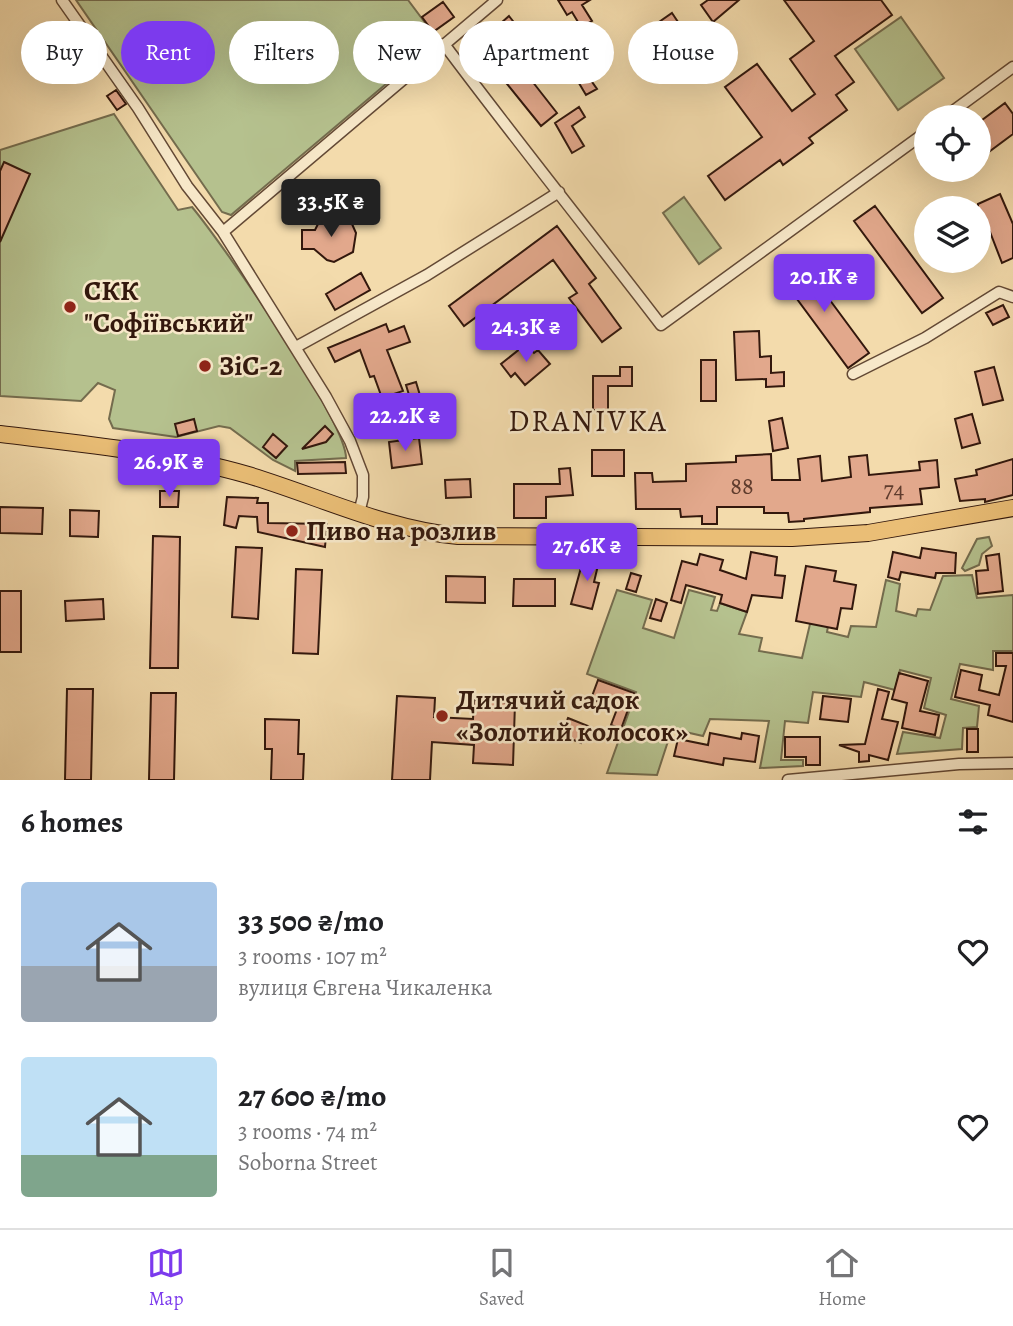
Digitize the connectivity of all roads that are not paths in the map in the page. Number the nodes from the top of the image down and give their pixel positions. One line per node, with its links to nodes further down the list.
1 (62, 0): 10 (street)
2 (497, 0): 3 (street)
3 (445, 43)
4 (445, 45): 9 (street)
5 (1013, 67): 7 (street)
6 (397, 84): 10 (street)
7 (961, 105)
8 (914, 141): 9 (street)
9 (559, 192): 12 (street)
10 (223, 232): 12 (street)
11 (1013, 297): 13 (street)
12 (296, 347): 16 (street)
13 (853, 374)
14 (0, 434): 16 (main road)
15 (1013, 508): 16 (main road)
16 (359, 513)
17 (1013, 763): 18 (street)
18 (788, 780)

